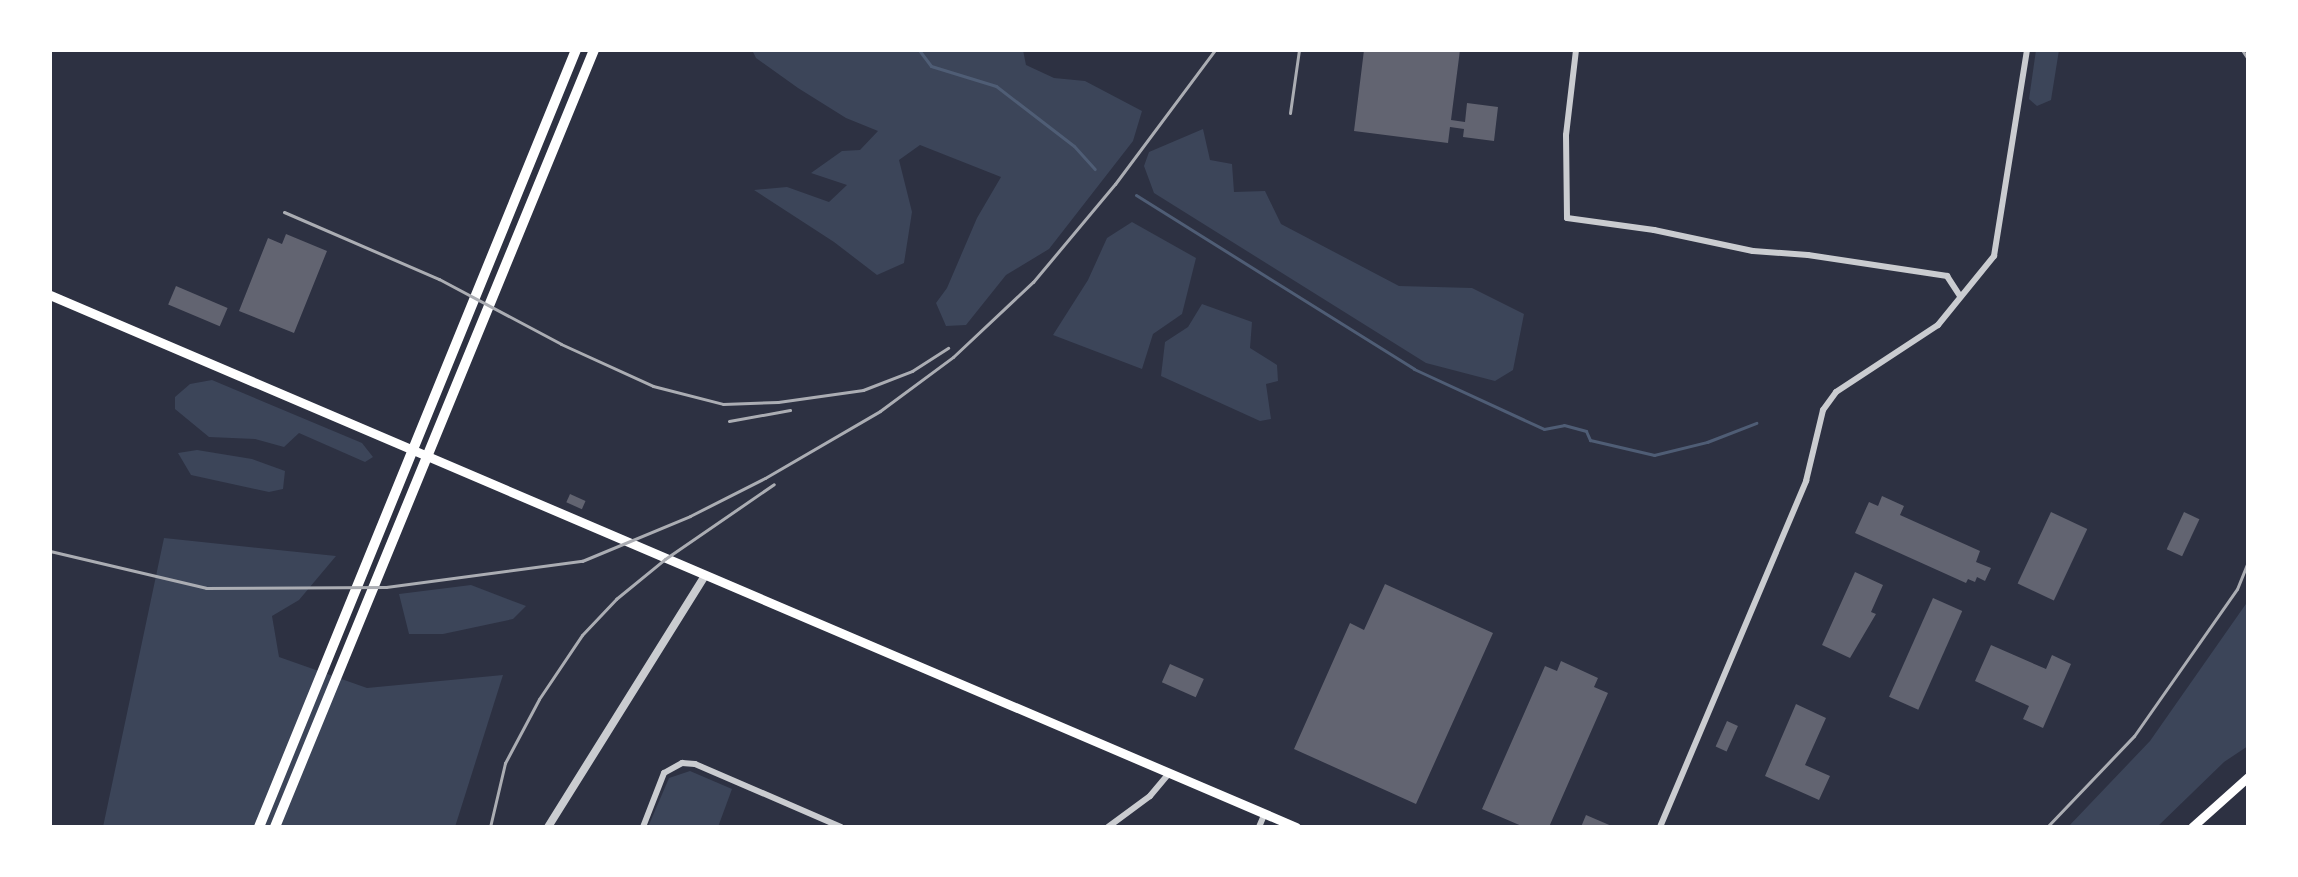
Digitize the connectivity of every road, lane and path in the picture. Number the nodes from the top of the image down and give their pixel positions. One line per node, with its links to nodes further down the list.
1 (576, 50): 11 (highway)
2 (594, 50): 12 (highway)
3 (1576, 50): 6 (street)
4 (2027, 50): 6 (street)
5 (50, 295): 7 (main road)
6 (1960, 296): 19 (street)
7 (705, 576): 8 (main road); 13 (street)
8 (1169, 773): 10 (main road); 16 (street)
9 (2248, 777): 20 (main road)
10 (1265, 813): 17 (street); 18 (main road)
11 (259, 827)
12 (275, 827)
13 (548, 827)
14 (643, 827): 15 (street)
15 (841, 827)
16 (1108, 827)
17 (1259, 827)
18 (1296, 827)
19 (1660, 827)
20 (2192, 827)

